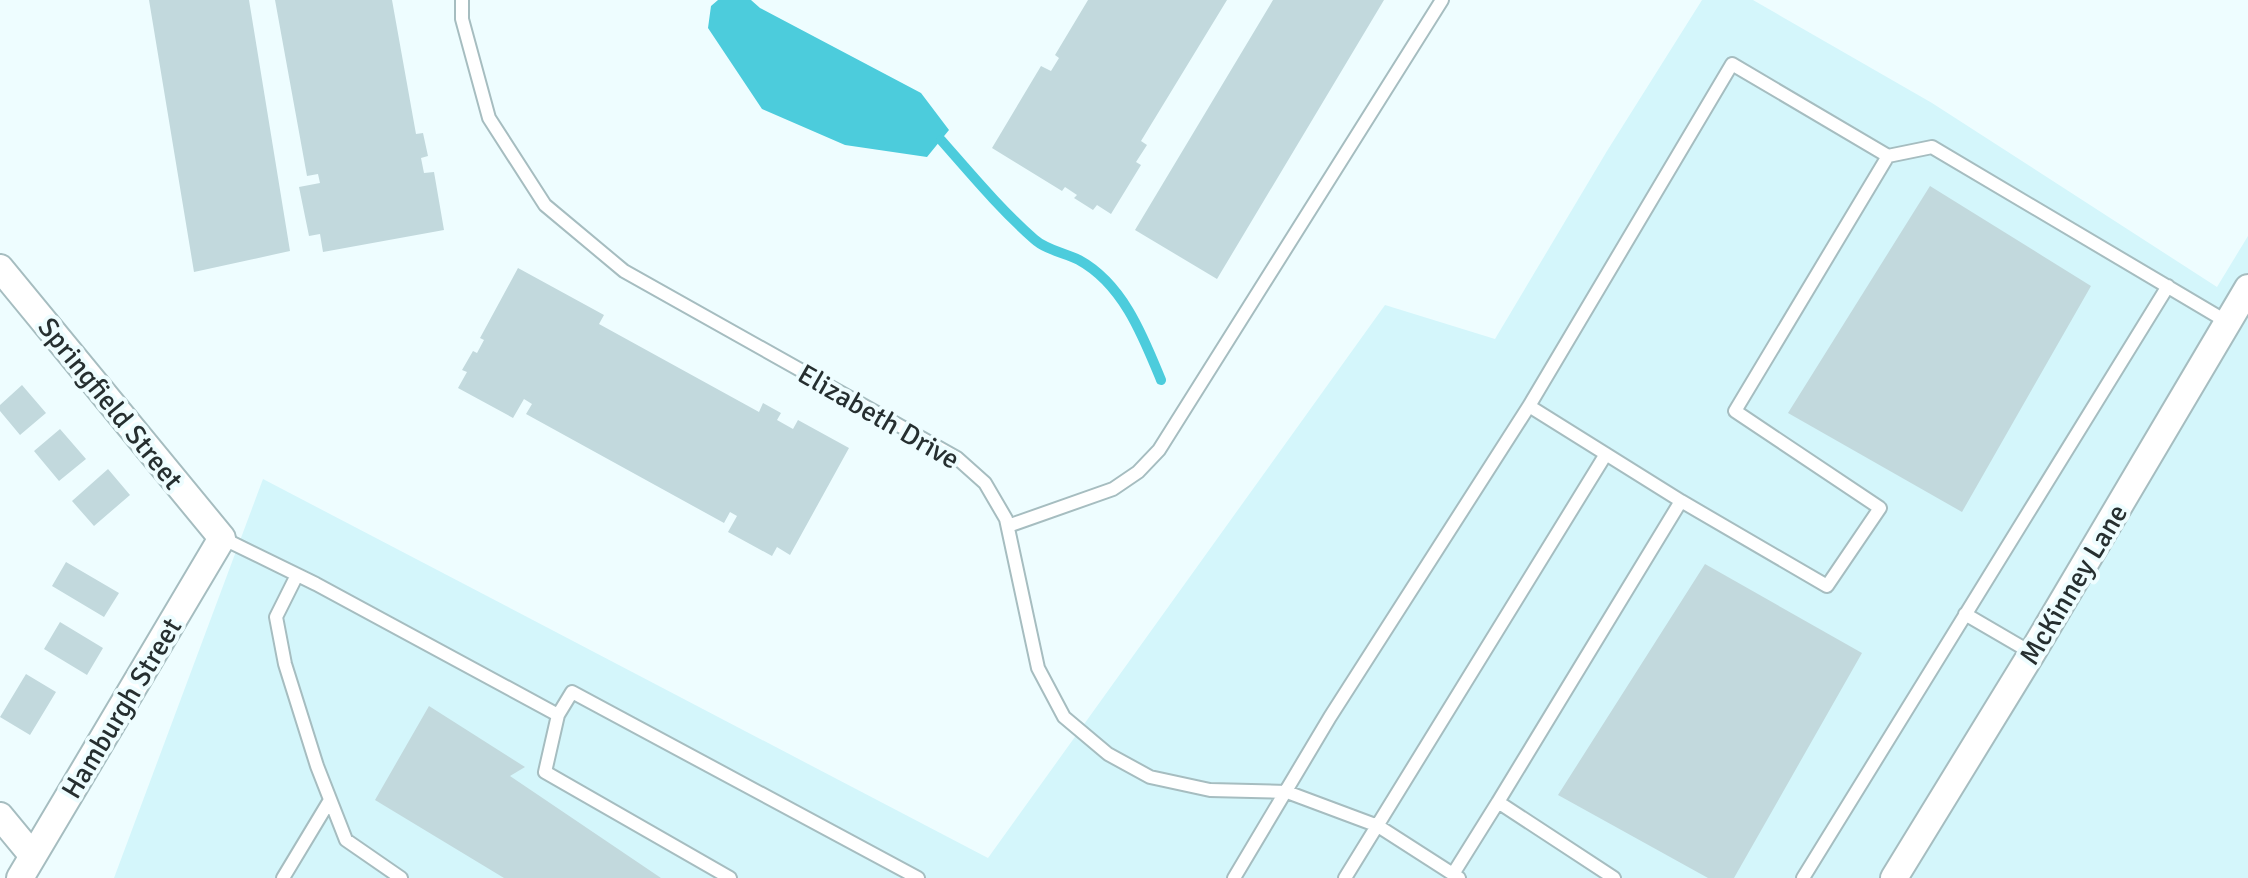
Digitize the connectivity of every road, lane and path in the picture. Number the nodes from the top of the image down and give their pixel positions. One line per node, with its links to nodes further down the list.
1 (462, 0): 11 (lane, Elizabeth Drive)
2 (1442, 0): 11 (lane)
3 (1888, 156): 5 (lane); 8 (lane); 10 (lane)
4 (0, 268): 12 (street, Springfield Street)
5 (2168, 286): 7 (lane); 14 (lane)
6 (2248, 288): 7 (street, McKinney Lane)
7 (2229, 323): 15 (street, McKinney Lane)
8 (1529, 406): 9 (lane); 17 (lane)
9 (1606, 454): 10 (lane); 21 (lane)
10 (1681, 501): 19 (lane)
11 (1008, 526): 17 (lane, Elizabeth Drive)
12 (222, 538): 13 (lane); 22 (street, Hamburgh Street)
13 (297, 575): 16 (lane); 18 (lane)
14 (1965, 614): 15 (lane); 31 (lane)
15 (2032, 653): 32 (street, McKinney Lane)
16 (558, 715): 26 (lane); 27 (lane)
17 (1287, 792): 21 (lane, Elizabeth Drive); 28 (lane)
18 (330, 800): 24 (lane); 25 (lane)
19 (1498, 802): 23 (lane); 30 (lane)
20 (0, 816): 22 (street)
21 (1378, 826): 23 (lane, Elizabeth Drive); 29 (lane)
22 (27, 867)
23 (1456, 876)
24 (283, 878)
25 (401, 878)
26 (730, 878)
27 (918, 878)
28 (1234, 878)
29 (1345, 878)
30 (1614, 878)
31 (1803, 878)
32 (1894, 878)

